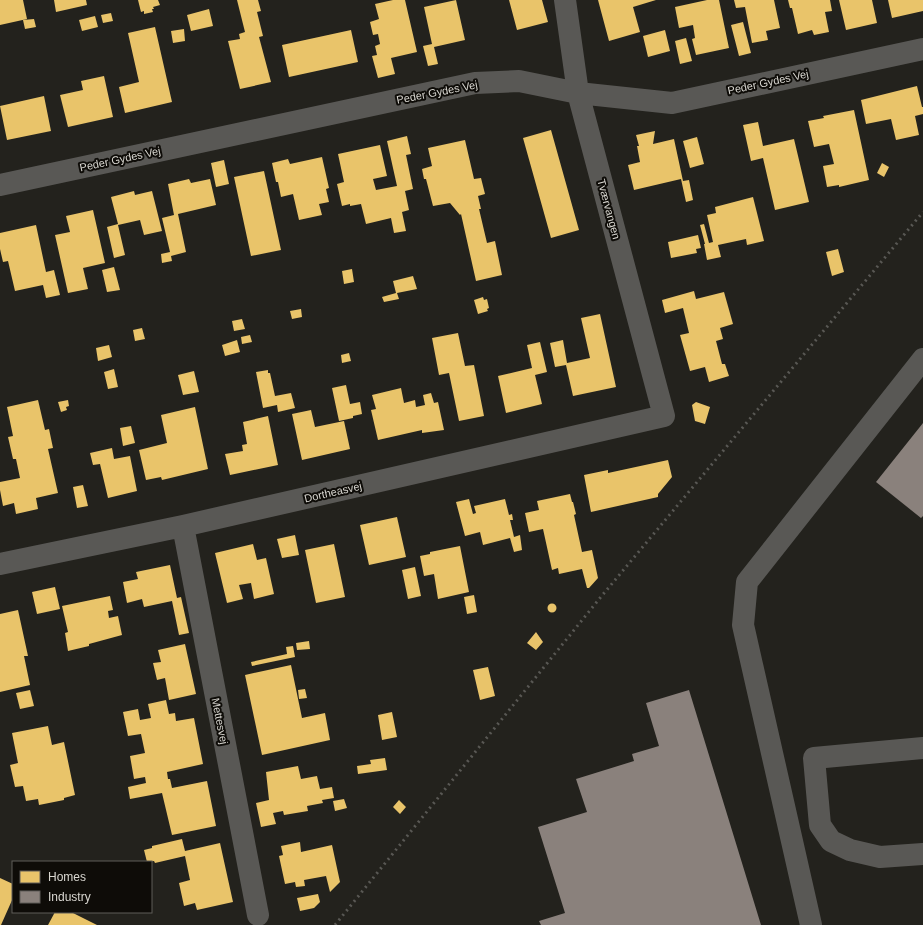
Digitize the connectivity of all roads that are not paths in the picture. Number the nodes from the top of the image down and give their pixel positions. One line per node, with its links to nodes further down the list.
1 (565, 0): 3 (street, Tværvangen)
2 (923, 49): 3 (street, Peder Gydes Vej)
3 (578, 93): 4 (street, Peder Gydes Vej); 6 (street, Tværvangen)
4 (0, 185)
5 (923, 359): 12 (street)
6 (664, 416): 7 (street, Dortheasvej)
7 (183, 526): 8 (street, Dortheasvej); 11 (street, Mettesvej)
8 (0, 564)
9 (923, 748): 10 (street)
10 (923, 854)
11 (258, 916)
12 (810, 925)

